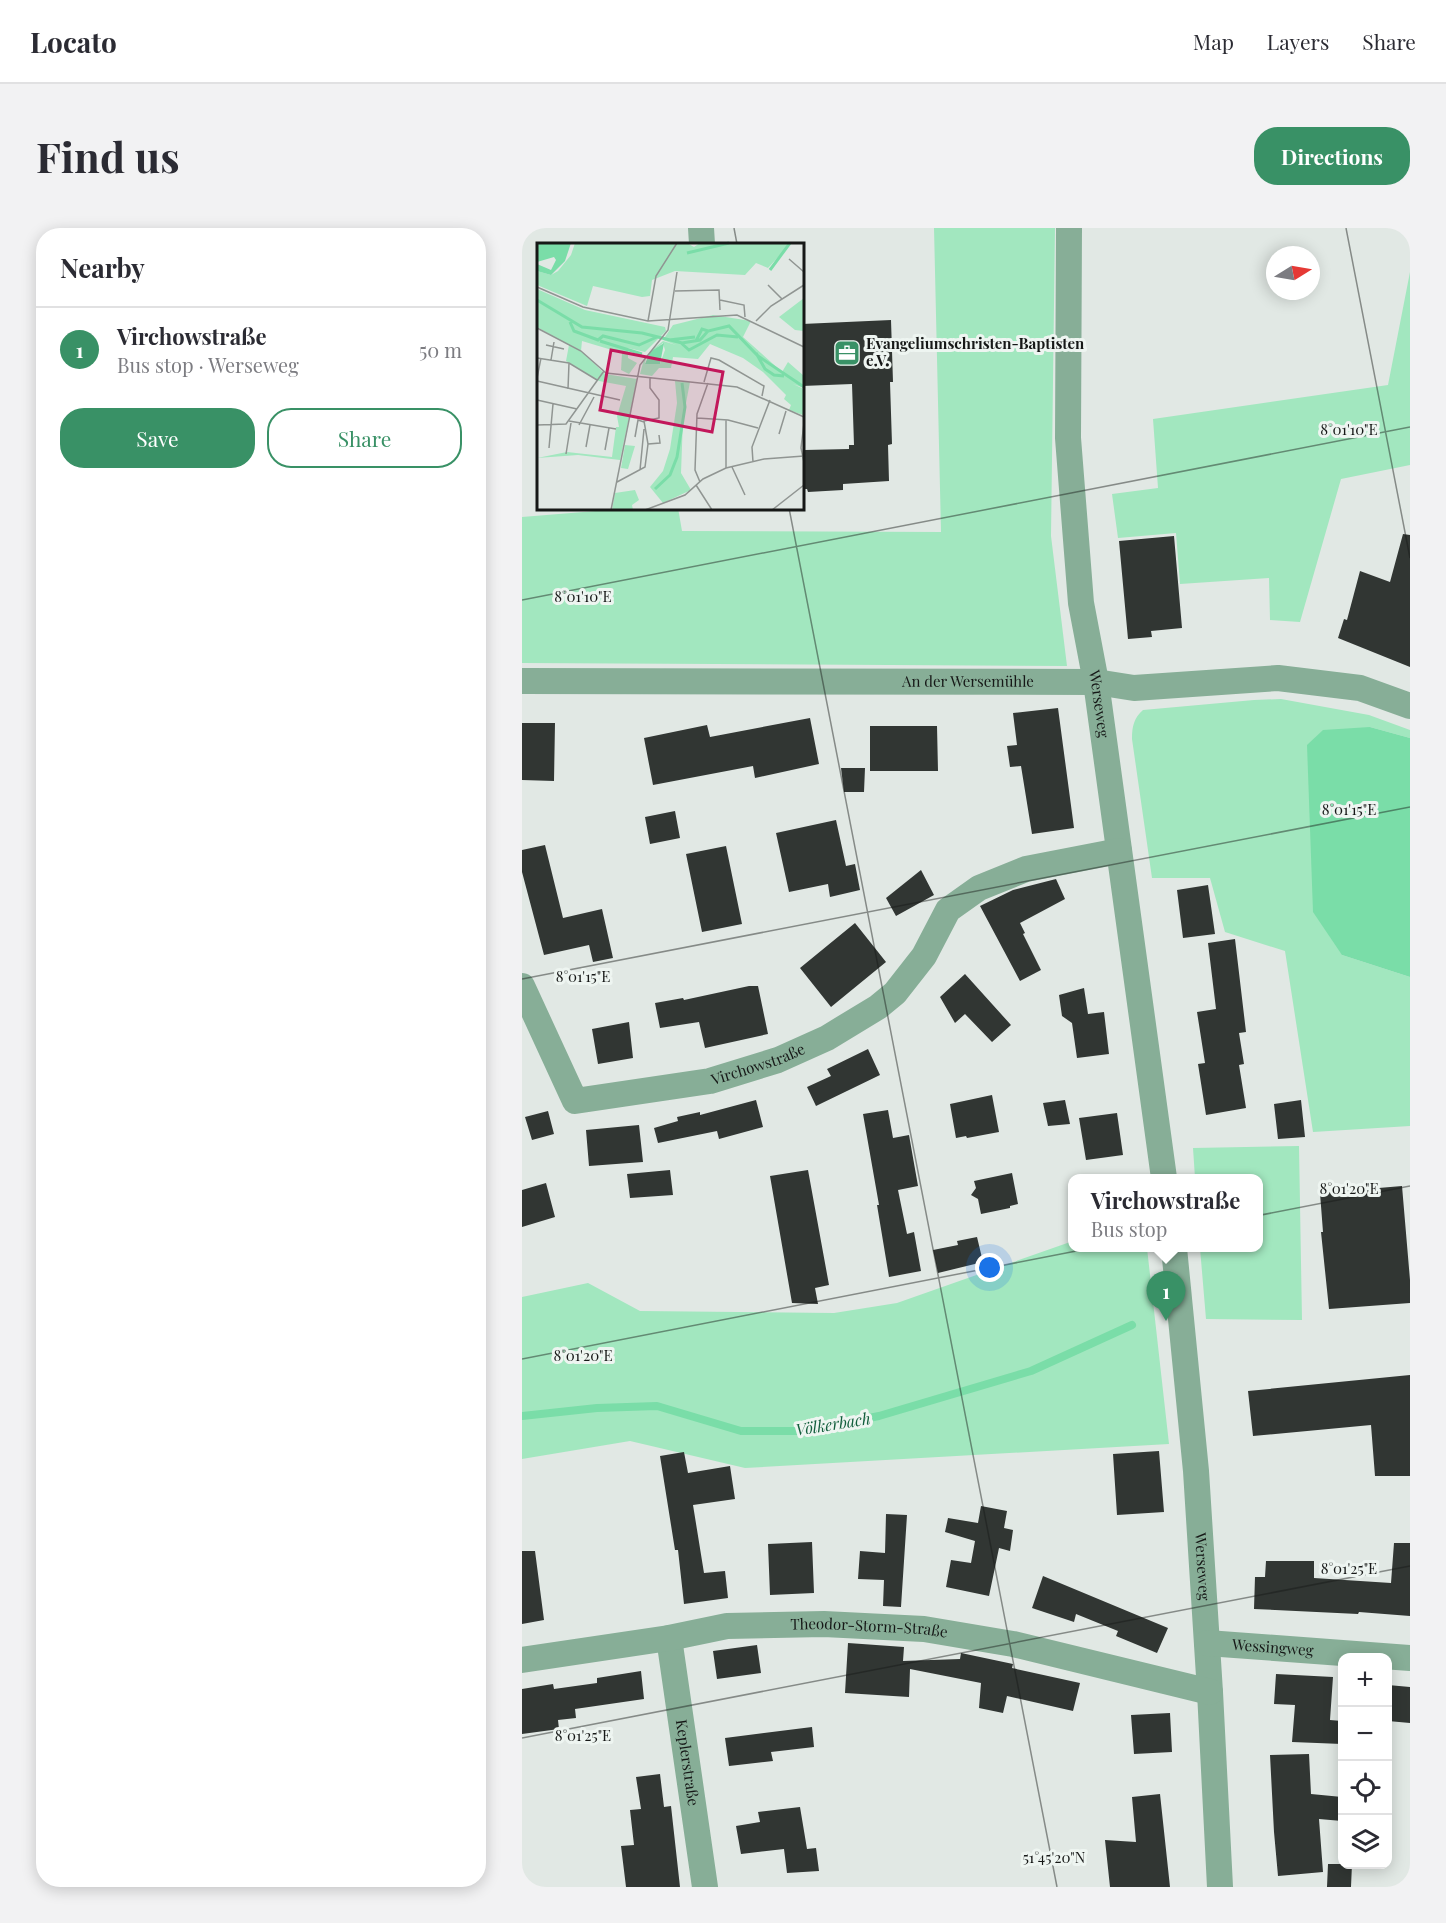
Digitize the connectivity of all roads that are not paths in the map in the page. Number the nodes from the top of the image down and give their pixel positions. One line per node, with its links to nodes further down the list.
1 (701, 228): 3 (street)
2 (1069, 228): 5 (street, Werseweg)
3 (702, 243)
4 (522, 681): 5 (street, An der Wersemühle)
5 (1096, 682): 6 (street, An der Wersemühle); 7 (street, Werseweg)
6 (1410, 706)
7 (1119, 851): 8 (street, Virchowstraße); 9 (street, Werseweg)
8 (522, 986)
9 (1163, 1174)
10 (1174, 1252): 12 (street, Werseweg)
11 (669, 1638): 14 (street, Theodor-Storm-Straße); 15 (street, Theodor-Storm-Straße); 16 (street, Keplerstraße)
12 (1207, 1642): 13 (street, Wessingweg); 15 (street, Werseweg)
13 (1410, 1658)
14 (522, 1660)
15 (1210, 1692): 17 (street, Werseweg)
16 (705, 1887)
17 (1220, 1887)

